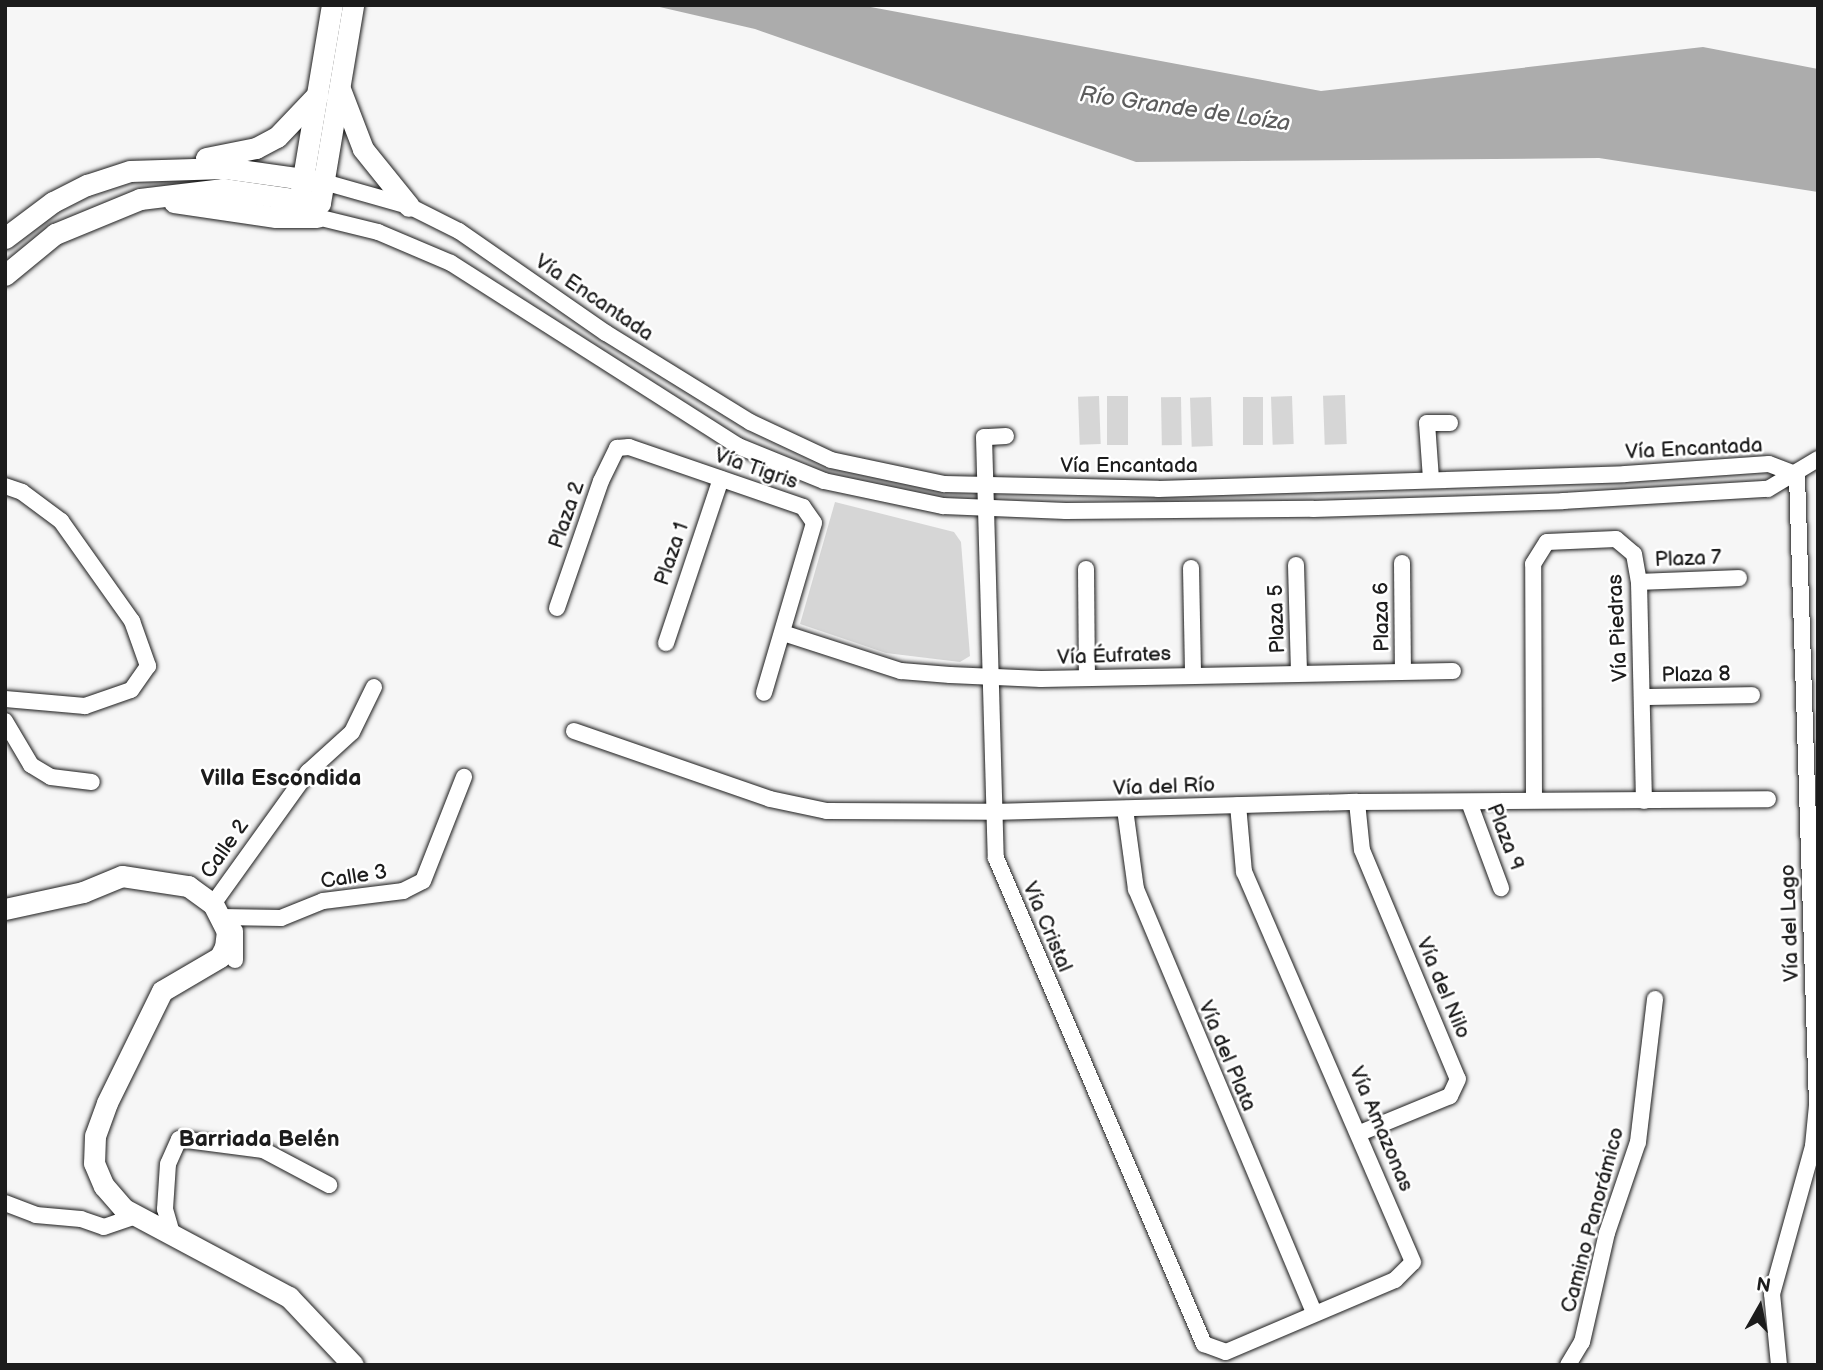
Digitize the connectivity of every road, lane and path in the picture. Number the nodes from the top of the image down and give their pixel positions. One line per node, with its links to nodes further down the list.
1 (332, 5): 3 (main road)
2 (353, 5): 3 (main road)
3 (330, 84): 4 (main road); 5 (main road); 6 (main road)
4 (130, 171): 5 (main road); 7 (main road)
5 (313, 196): 6 (street, Vía Encantada); 8 (main road); 18 (street, Vía Encantada)
6 (409, 206): 17 (street, Vía Encantada)
7 (5, 238)
8 (5, 275)
9 (1450, 423): 15 (street)
10 (1006, 436): 17 (street, Vía Cristal)
11 (629, 447): 14 (street, Vía Tigris); 25 (street, Plaza 2)
12 (1818, 459): 13 (street)
13 (1797, 474): 15 (street, Vía Encantada); 18 (street, Vía Encantada); 65 (street, Vía del Lago)
14 (721, 479): 26 (street, Vía Tigris); 27 (street, Plaza 1)
15 (1431, 479): 17 (street, Vía Encantada)
16 (5, 486): 38 (street)
17 (985, 486): 18 (street, Vía Cristal)
18 (986, 508): 32 (street, Vía Cristal)
19 (1402, 563): 28 (street, Plaza 6)
20 (1296, 565): 30 (street, Plaza 5)
21 (1191, 568): 31 (street)
22 (1086, 569): 33 (street)
23 (1739, 578): 24 (street, Plaza 7)
24 (1639, 582): 37 (street, Vía Piedras); 43 (street, Vía Piedras)
25 (557, 608)
26 (783, 633): 32 (street, Vía Éufrates); 35 (street, Vía Tigris)
27 (666, 643)
28 (1403, 671): 29 (street, Vía Éufrates); 30 (street, Vía Éufrates)
29 (1453, 671)
30 (1299, 672): 31 (street, Vía Éufrates)
31 (1193, 674): 33 (street, Vía Éufrates)
32 (992, 677): 33 (street, Vía Éufrates); 50 (street, Vía Cristal)
33 (1087, 677)
34 (374, 687): 53 (street, Calle 2)
35 (764, 693)
36 (1752, 695): 37 (street, Plaza 8)
37 (1642, 697): 45 (street, Vía Piedras)
38 (5, 699)
39 (5, 721): 42 (street)
40 (574, 730): 50 (street, Vía del Río)
41 (464, 777): 53 (street, Calle 3)
42 (92, 782)
43 (1534, 799): 45 (street, Vía del Río); 47 (street, Vía del Río)
44 (1768, 799): 45 (street, Vía del Río)
45 (1644, 801)
46 (1357, 802): 47 (street, Vía del Río); 48 (street, Vía del Río); 56 (street, Vía del Nilo)
47 (1469, 802): 51 (street, Plaza 9)
48 (1238, 805): 49 (street, Vía del Río); 56 (street, Vía Amazonas)
49 (1125, 809): 50 (street, Vía del Río); 61 (street, Vía del Plata)
50 (993, 812): 62 (street, Vía Cristal)
51 (1501, 888)
52 (7, 911): 53 (main road)
53 (223, 913): 54 (street); 59 (main road)
54 (235, 960)
55 (1655, 999): 64 (street, Camino Panorámico)
56 (1360, 1133): 61 (street, Vía Amazonas)
57 (330, 1185): 60 (street)
58 (5, 1203): 59 (street)
59 (136, 1216): 60 (main road)
60 (173, 1237): 63 (main road)
61 (1314, 1313): 62 (street, Vía Amazonas)
62 (1214, 1348)
63 (353, 1365)
64 (1568, 1365)
65 (1779, 1365)

